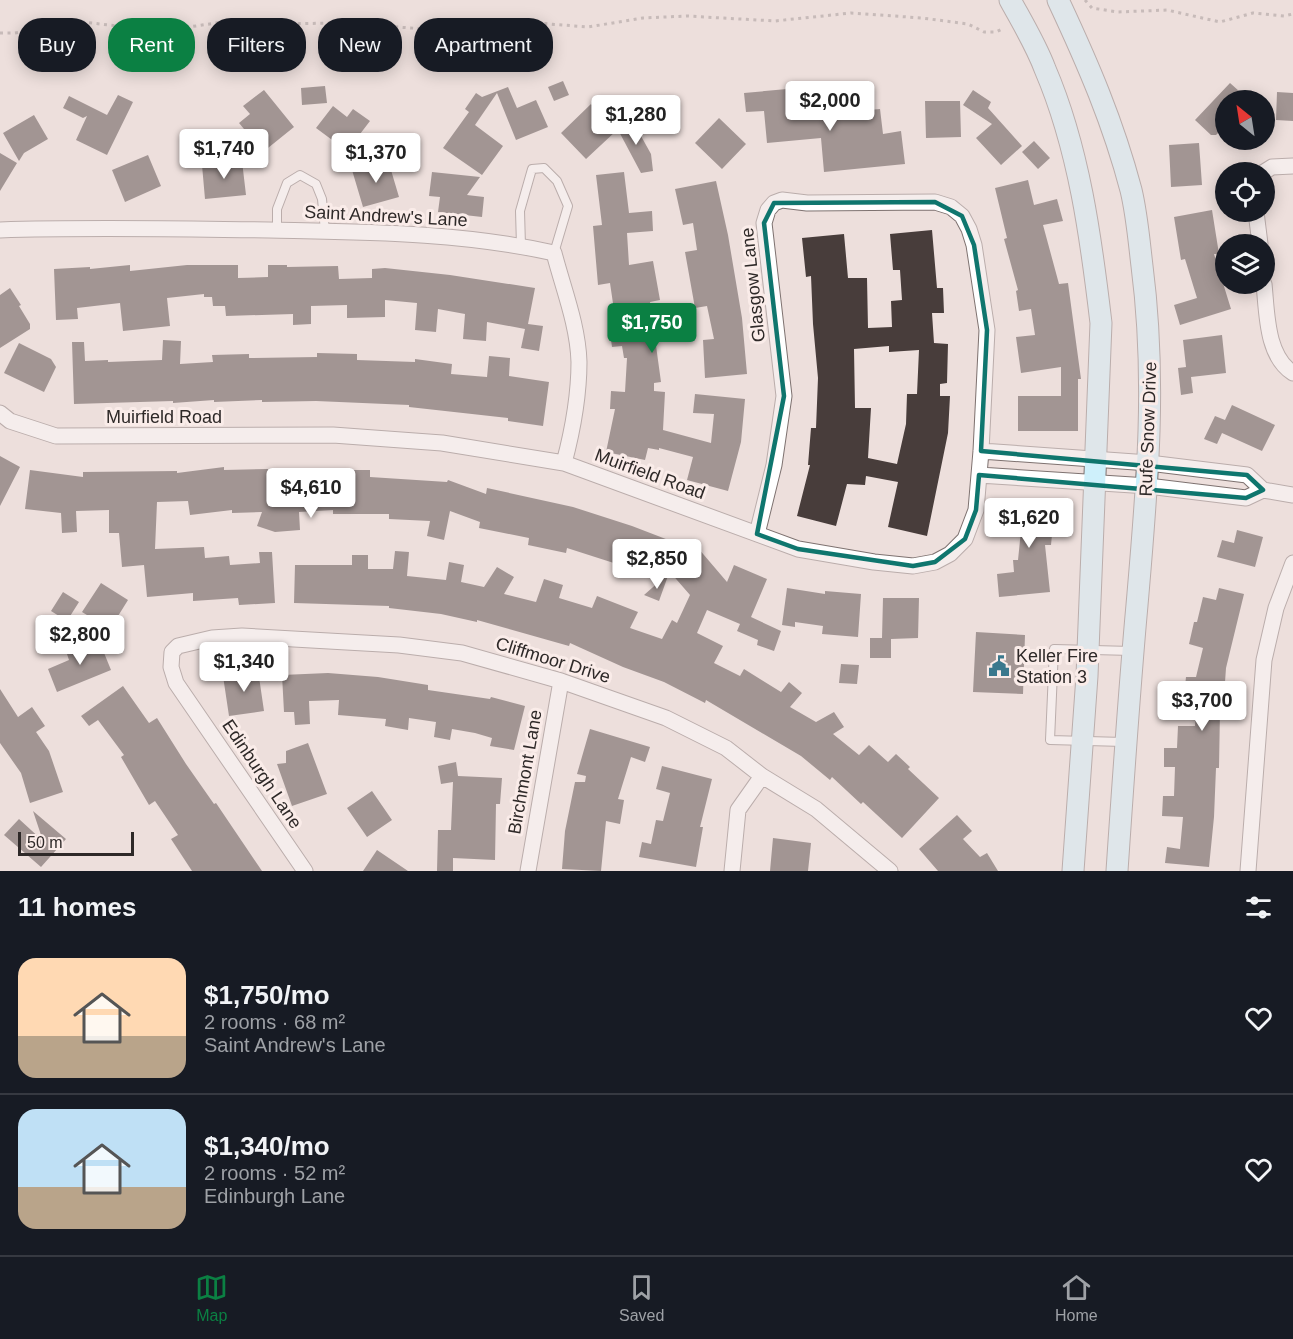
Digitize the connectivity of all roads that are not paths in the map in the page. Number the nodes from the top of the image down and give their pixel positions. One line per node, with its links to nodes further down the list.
1 (1010, 0): 15 (main road)
2 (1058, 0): 17 (main road, Rufe Snow Drive)
3 (1293, 166): 4 (street)
4 (1275, 167)
5 (969, 229): 14 (street, Muirfield Road); 23 (street, Glasgow Lane)
6 (0, 230): 7 (street, Saint Andrew's Lane)
7 (277, 231): 8 (street, Saint Andrew's Lane); 8 (lane)
8 (325, 231): 9 (street, Saint Andrew's Lane)
9 (521, 246): 10 (street, Saint Andrew's Lane); 10 (lane)
10 (554, 253): 16 (street)
11 (1265, 294): 12 (street)
12 (1293, 373)
13 (0, 413): 16 (street, Muirfield Road)
14 (981, 451): 15 (street); 18 (street, Muirfield Road)
15 (1095, 460): 17 (street); 19 (main road)
16 (564, 463): 23 (street, Muirfield Road)
17 (1149, 463): 20 (main road, Rufe Snow Drive); 21 (street)
18 (980, 474): 19 (street); 23 (street, Muirfield Road)
19 (1094, 482): 20 (street); 25 (main road)
20 (1148, 486): 21 (street); 26 (main road, Rufe Snow Drive)
21 (1263, 490): 22 (street)
22 (1293, 495)
23 (757, 534)
24 (1293, 563): 38 (street)
25 (1088, 649): 26 (lane); 29 (main road); 29 (lane)
26 (1133, 651): 30 (main road, Rufe Snow Drive)
27 (171, 667): 28 (street, Cliffmoor Drive); 32 (street, Edinburgh Lane)
28 (561, 681): 31 (street, Cliffmoor Drive); 33 (street, Birchmont Lane)
29 (1082, 742): 30 (lane); 36 (main road)
30 (1126, 742): 37 (main road, Rufe Snow Drive)
31 (762, 776): 34 (street); 35 (street, Cliffmoor Drive)
32 (305, 871)
33 (528, 871)
34 (732, 871)
35 (890, 871)
36 (1073, 871)
37 (1117, 871)
38 (1248, 871)

